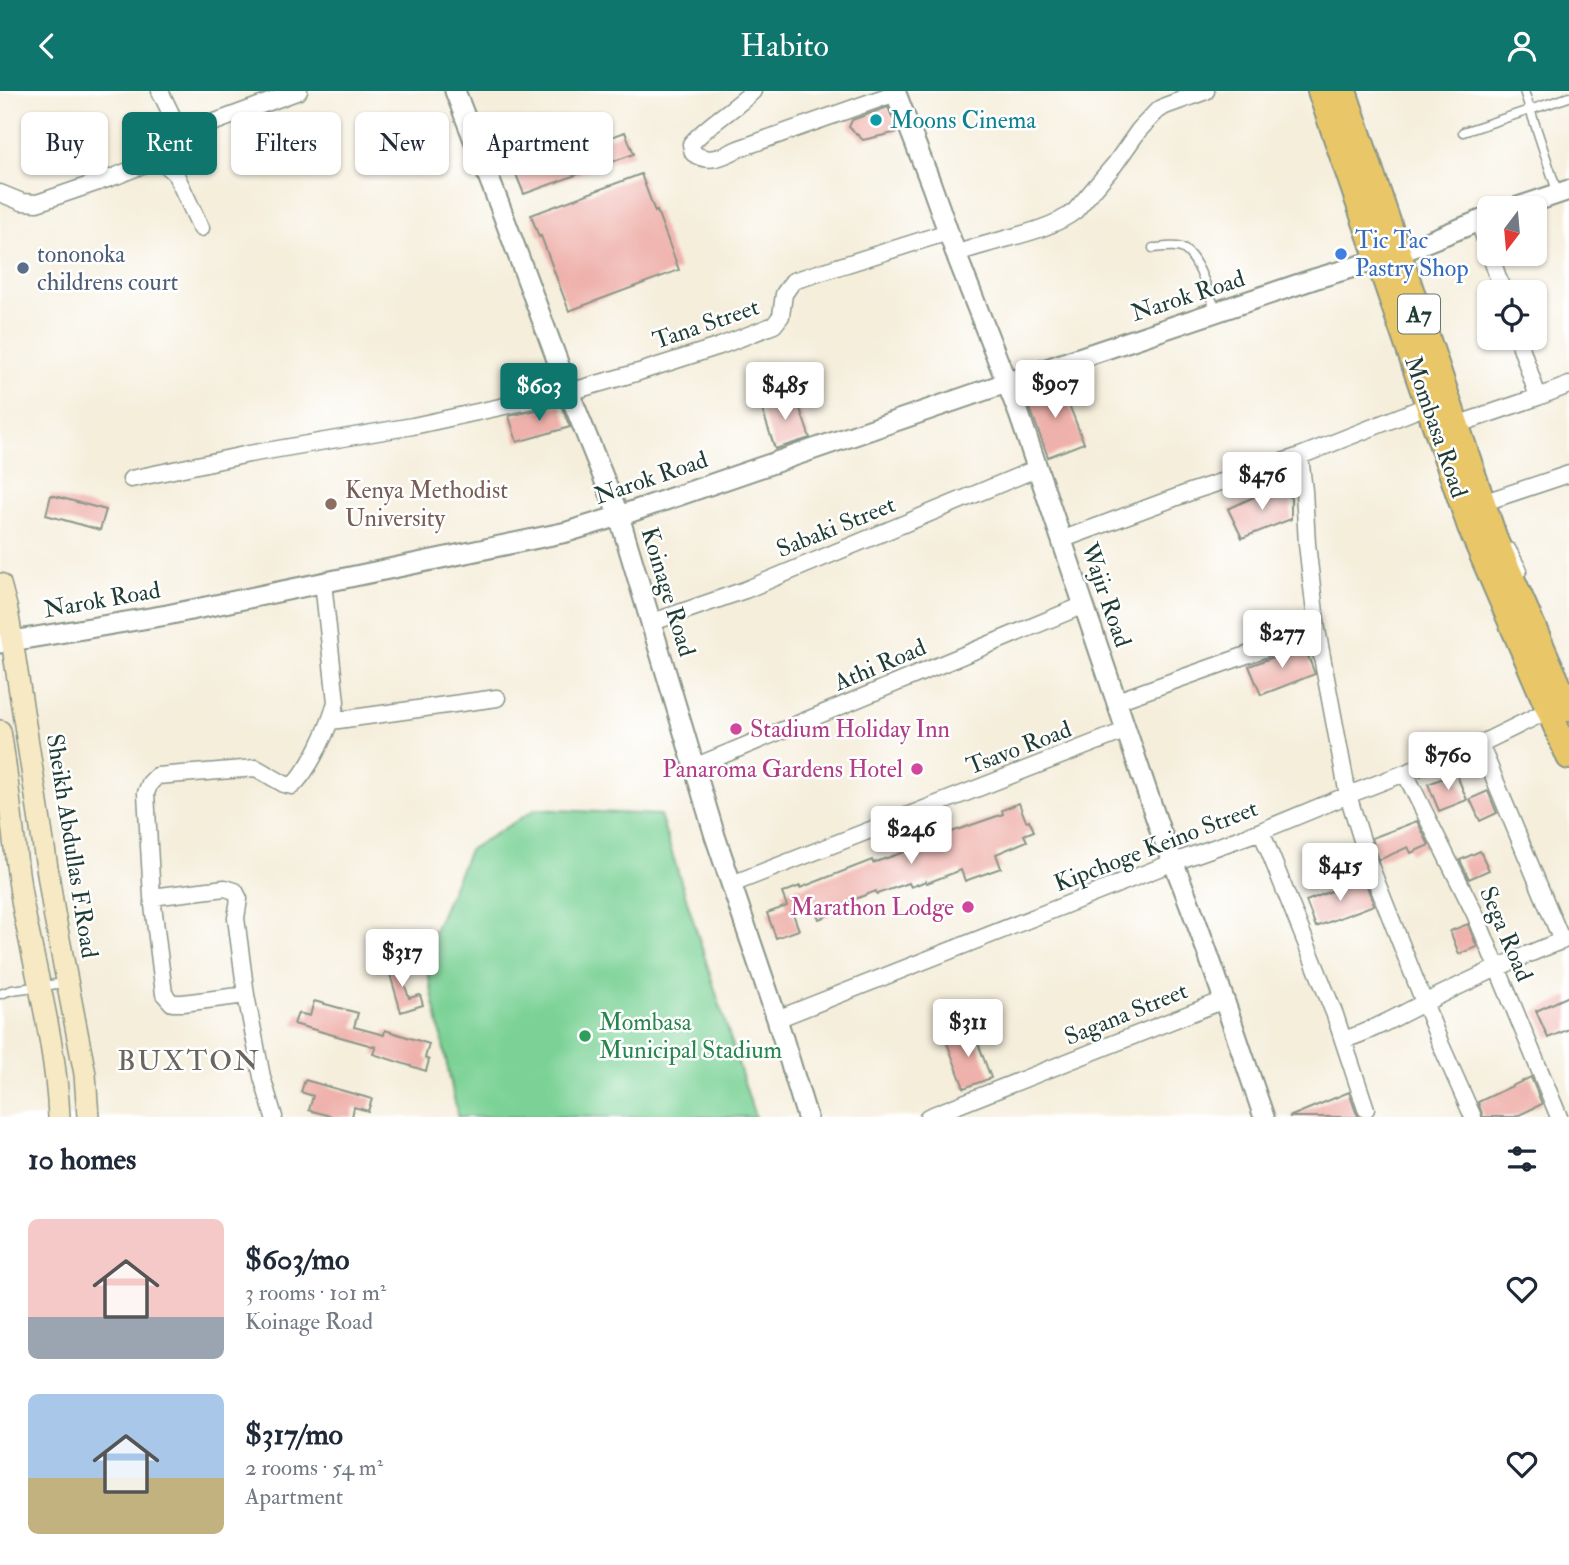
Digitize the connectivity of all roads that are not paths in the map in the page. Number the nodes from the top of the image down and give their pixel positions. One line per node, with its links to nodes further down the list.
1 (160, 91): 2 (street)
2 (299, 91)
3 (455, 91): 28 (street, Koinage Road)
4 (753, 91): 9 (street)
5 (1206, 91): 21 (street)
6 (1320, 91): 16 (highway, Mombasa Road / A7)
7 (1344, 91): 16 (highway, Mombasa Road / A7)
8 (1524, 91): 11 (lane)
9 (895, 92): 19 (street, Wajir Road)
10 (1569, 97): 11 (lane)
11 (1531, 109): 12 (lane); 13 (lane)
12 (1463, 132)
13 (1564, 192): 15 (street)
14 (0, 193): 18 (street)
15 (1547, 198)
16 (1375, 217): 22 (highway, Mombasa Road / A7)
17 (1477, 222): 22 (street, Narok Road)
18 (201, 228)
19 (948, 232): 21 (street, Wajir Road); 28 (street, Tana Street)
20 (1153, 249): 24 (lane)
21 (956, 254): 26 (street, Wajir Road)
22 (1389, 257): 23 (highway, Mombasa Road / A7); 24 (street, Narok Road)
23 (1401, 292): 30 (highway, Mombasa Road / A7); 31 (highway, Mombasa Road / A7)
24 (1217, 312): 26 (street, Narok Road)
25 (1522, 350): 29 (street)
26 (1007, 383): 33 (street, Wajir Road); 37 (street, Narok Road)
27 (1569, 385): 29 (street)
28 (569, 392): 35 (street); 37 (street, Koinage Road)
29 (1538, 397): 31 (street)
30 (1429, 405): 32 (street); 45 (highway, Mombasa Road / A7)
31 (1456, 425): 36 (highway, Mombasa Road / A7)
32 (1300, 456): 38 (street); 43 (street)
33 (1038, 468): 38 (street, Wajir Road); 42 (street, Sabaki Street)
34 (1569, 474): 36 (street)
35 (131, 479)
36 (1482, 503): 45 (highway, Mombasa Road / A7)
37 (619, 516): 39 (street, Narok Road); 42 (street, Koinage Road)
38 (1061, 540): 41 (street, Wajir Road)
39 (323, 582): 44 (street, Narok Road); 49 (street)
40 (0, 584): 44 (main road, Sheikh Abdullas F.Road)
41 (1084, 605): 47 (street, Wajir Road); 54 (street, Athi Road)
42 (650, 622): 54 (street, Koinage Road)
43 (1317, 631): 47 (street); 57 (street)
44 (6, 642): 64 (main road, Sheikh Abdullas F.Road)
45 (1547, 683): 48 (highway, Mombasa Road / A7)
46 (497, 698): 49 (street)
47 (1117, 701): 50 (street, Wajir Road)
48 (1559, 709): 52 (street, Kipchoge Keino Street); 53 (highway, Mombasa Road / A7)
49 (331, 721): 61 (street)
50 (1127, 730): 59 (street, Wajir Road); 60 (street, Tsavo Road)
51 (0, 731): 55 (main road)
52 (1480, 744): 56 (street, Kipchoge Keino Street); 62 (street)
53 (1569, 757)
54 (694, 767): 60 (street, Koinage Road)
55 (3, 772): 65 (main road)
56 (1405, 772): 57 (street, Kipchoge Keino Street); 63 (street, Sega Road)
57 (1348, 795): 58 (street, Kipchoge Keino Street); 69 (street)
58 (1261, 831): 59 (street, Kipchoge Keino Street); 71 (street)
59 (1174, 862): 68 (street, Wajir Road); 70 (street, Kipchoge Keino Street)
60 (732, 884): 70 (street, Koinage Road)
61 (152, 897): 67 (street); 67 (street)
62 (1565, 940): 63 (street)
63 (1497, 969): 69 (street); 80 (street, Sega Road)
64 (68, 982): 65 (lane); 74 (main road, Sheikh Abdullas F.Road)
65 (41, 986): 66 (lane); 73 (main road)
66 (0, 994)
67 (246, 995): 75 (street)
68 (1224, 999): 77 (street, Sagana Street); 78 (street, Wajir Road)
69 (1424, 1003): 71 (street); 79 (street)
70 (777, 1019): 76 (street, Koinage Road)
71 (1343, 1040): 72 (street)
72 (1366, 1109)
73 (59, 1117)
74 (88, 1117)
75 (274, 1117)
76 (807, 1117)
77 (928, 1117)
78 (1264, 1117)
79 (1473, 1117)
80 (1559, 1117)

